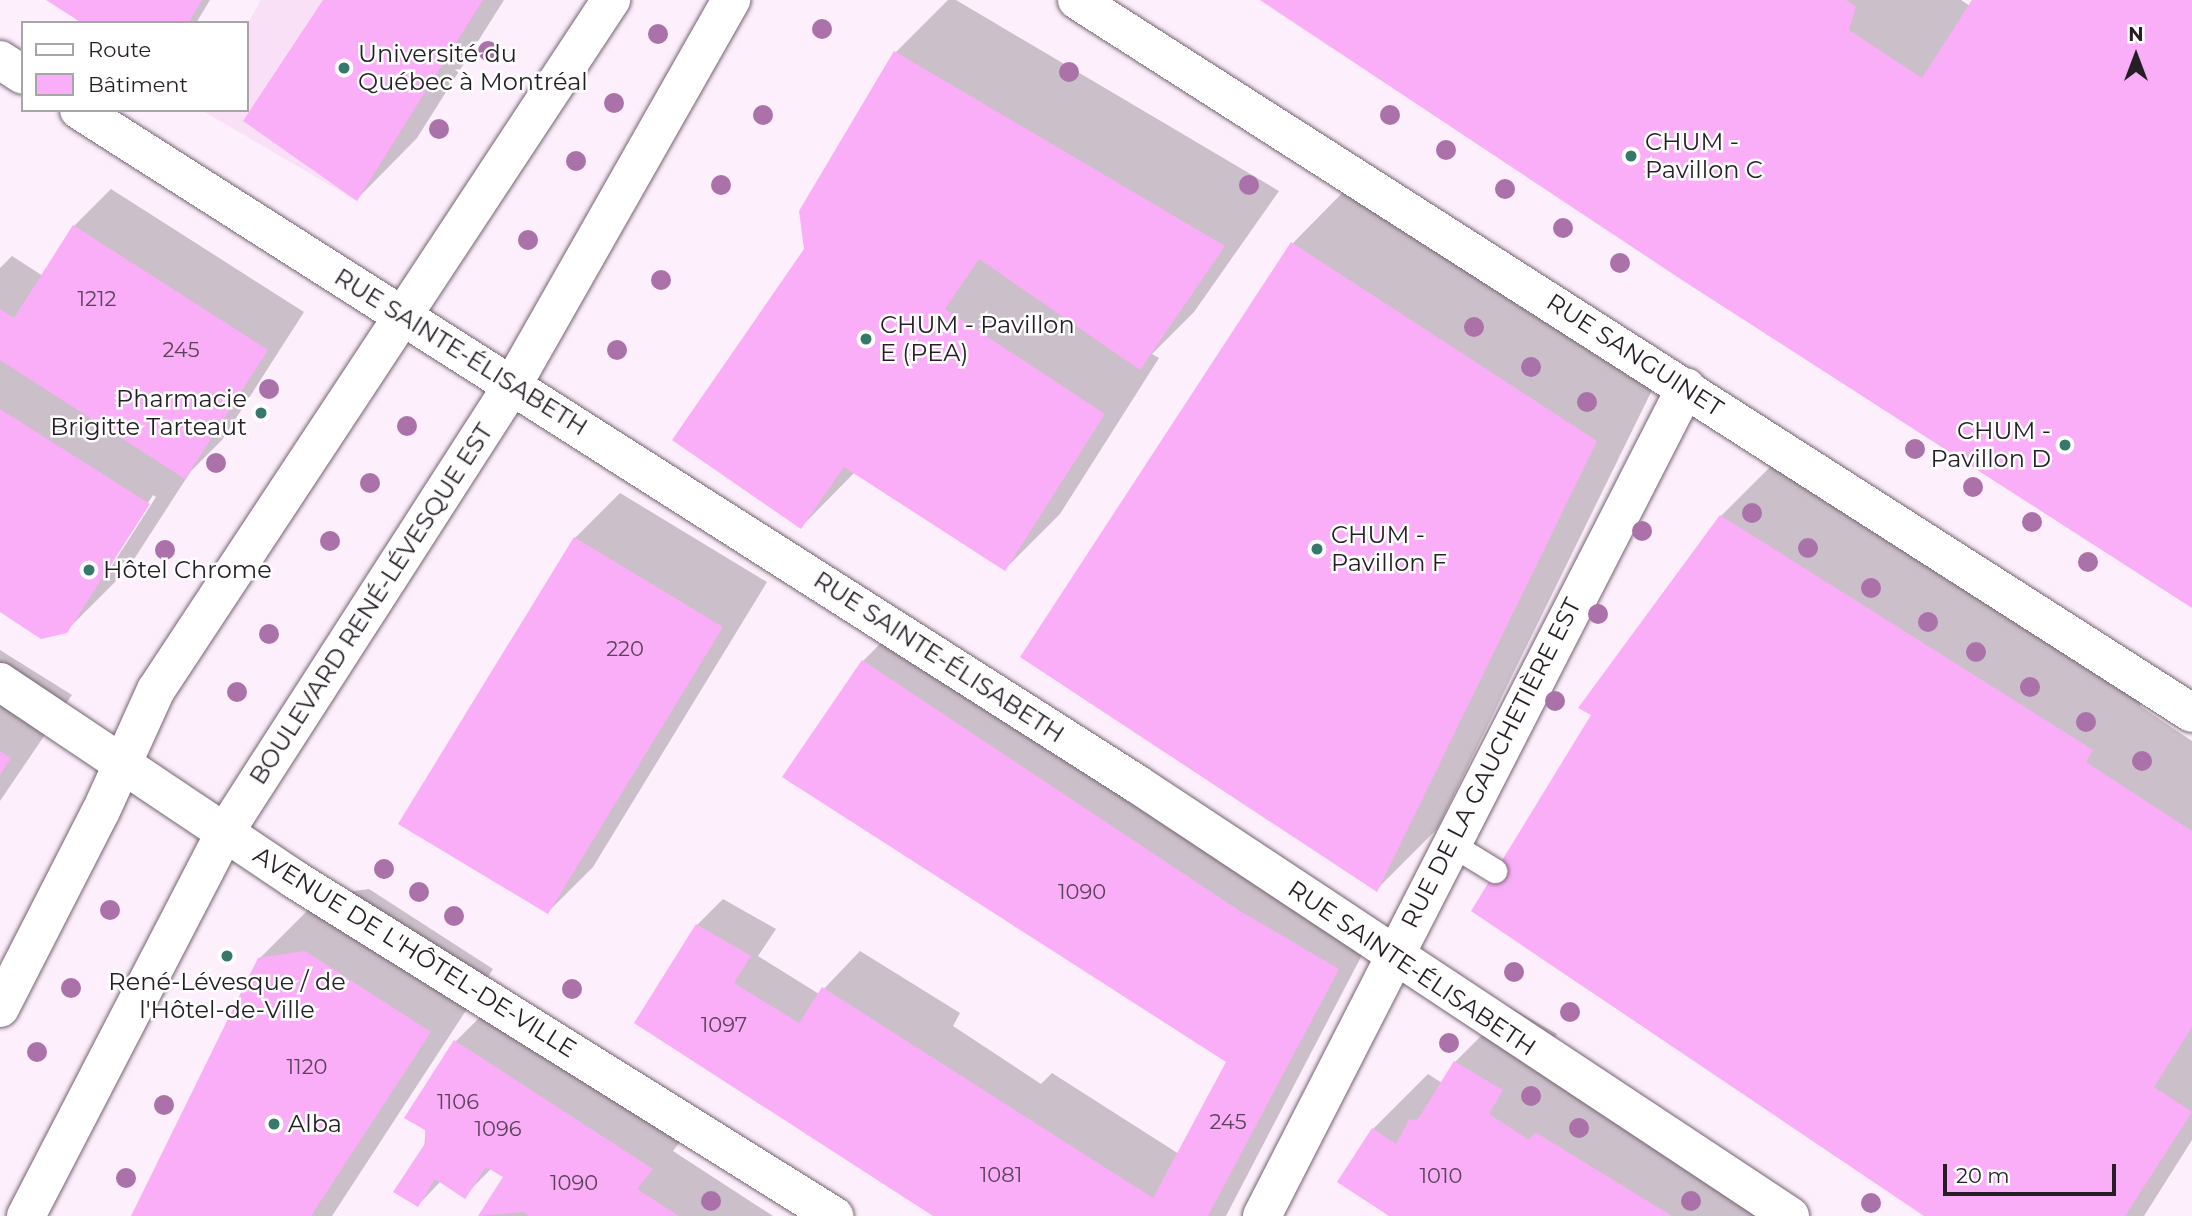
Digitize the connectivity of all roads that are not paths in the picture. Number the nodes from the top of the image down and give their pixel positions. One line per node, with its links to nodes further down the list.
1 (611, 0): 7 (street)
2 (731, 0): 8 (street, BOULEVARD RENÉ-LÉVESQUE EST)
3 (1077, 0): 9 (street, RUE SANGUINET)
4 (0, 60): 5 (street)
5 (21, 74)
6 (82, 112): 7 (street, RUE SAINTE-ÉLISABETH)
7 (405, 317): 8 (street, RUE SAINTE-ÉLISABETH); 12 (street)
8 (513, 384): 13 (street, BOULEVARD RENÉ-LÉVESQUE EST); 16 (street, RUE SAINTE-ÉLISABETH)
9 (1686, 387): 11 (street, RUE SANGUINET); 14 (street, RUE DE LA GAUCHETIÈRE EST)
10 (0, 682): 12 (street, AVENUE DE L'HÔTEL-DE-VILLE)
11 (2192, 713)
12 (122, 763): 13 (street, AVENUE DE L'HÔTEL-DE-VILLE); 17 (street)
13 (225, 832): 18 (street, BOULEVARD RENÉ-LÉVESQUE EST); 19 (street, AVENUE DE L'HÔTEL-DE-VILLE)
14 (1451, 844): 15 (lane); 16 (street, RUE DE LA GAUCHETIÈRE EST)
15 (1495, 871)
16 (1395, 955): 20 (street, RUE DE LA GAUCHETIÈRE EST); 21 (street, RUE SAINTE-ÉLISABETH)
17 (0, 1008)
18 (26, 1216)
19 (834, 1216)
20 (1262, 1216)
21 (1790, 1216)

